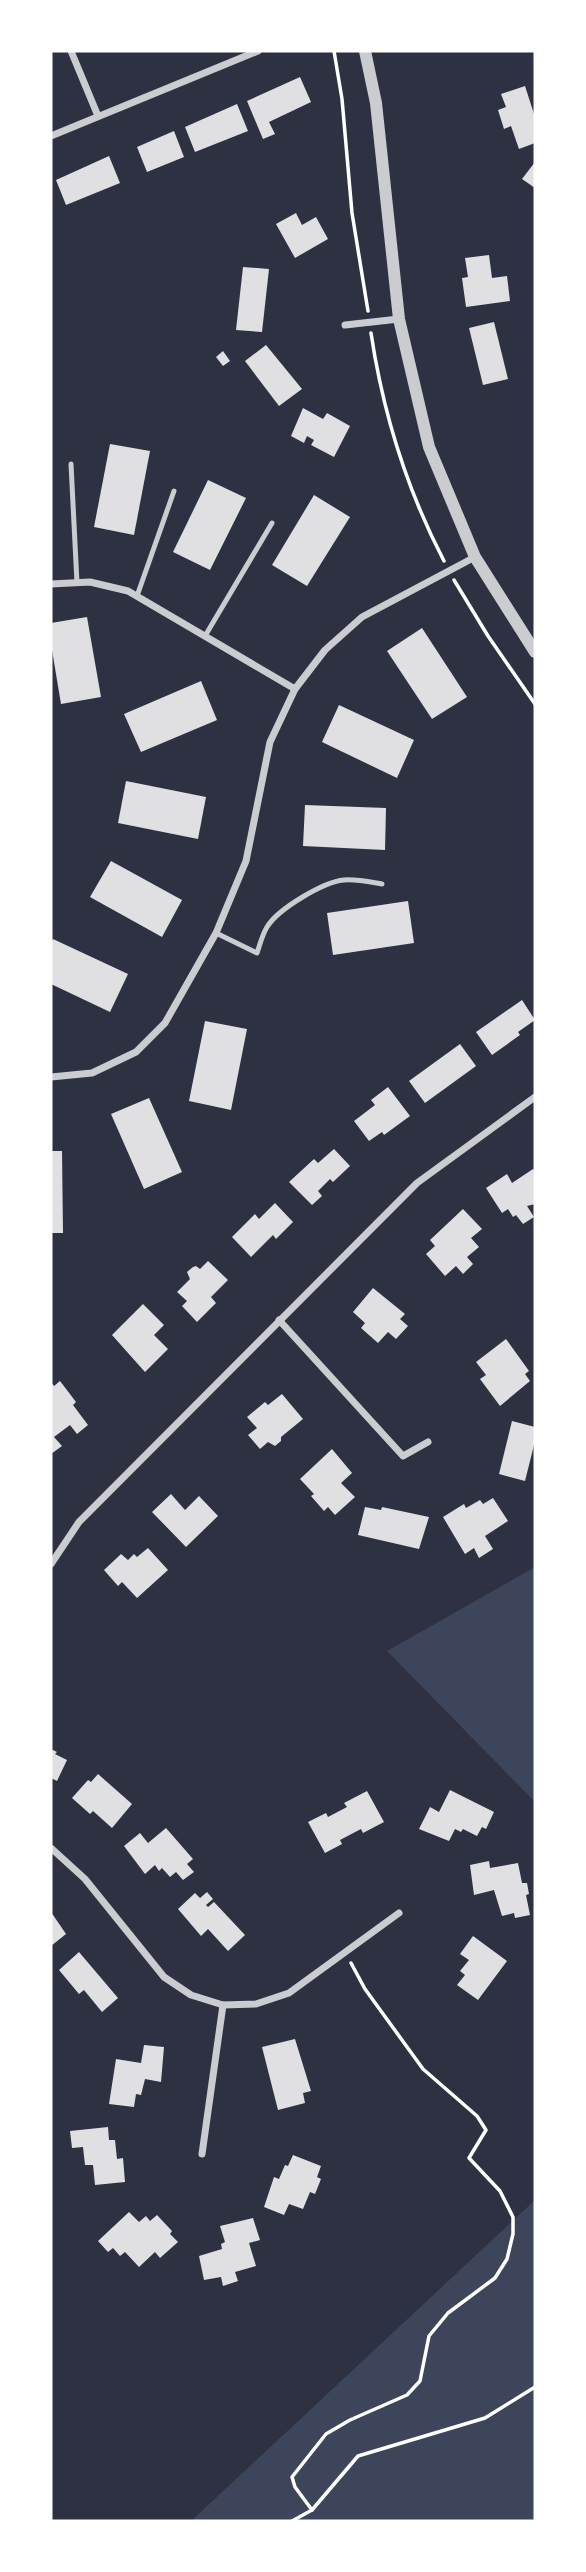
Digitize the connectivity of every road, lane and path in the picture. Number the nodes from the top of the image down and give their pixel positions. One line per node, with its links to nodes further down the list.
1 (71, 51): 4 (street)
2 (258, 51): 4 (street)
3 (365, 51): 6 (street)
4 (98, 116): 5 (street)
5 (51, 136)
6 (399, 319): 7 (street); 11 (street)
7 (345, 325)
8 (71, 464): 12 (lane)
9 (174, 491): 14 (lane)
10 (272, 523): 15 (lane)
11 (475, 557): 16 (street); 17 (street)
12 (77, 583): 13 (street); 14 (street)
13 (51, 584)
14 (137, 596): 15 (street)
15 (205, 636): 17 (street)
16 (535, 652)
17 (295, 689): 19 (street)
18 (382, 884): 19 (lane)
19 (216, 933): 20 (street)
20 (51, 1077)
21 (535, 1097): 22 (street)
22 (279, 1320): 23 (street); 24 (street)
23 (428, 1442)
24 (51, 1564)
25 (51, 1848): 28 (street)
26 (399, 1913): 27 (street)
27 (345, 1952): 28 (street); 31 (path)
28 (223, 2005): 29 (street)
29 (202, 2154)
30 (535, 2387): 31 (path)
31 (312, 2510): 32 (path)
32 (292, 2521)

